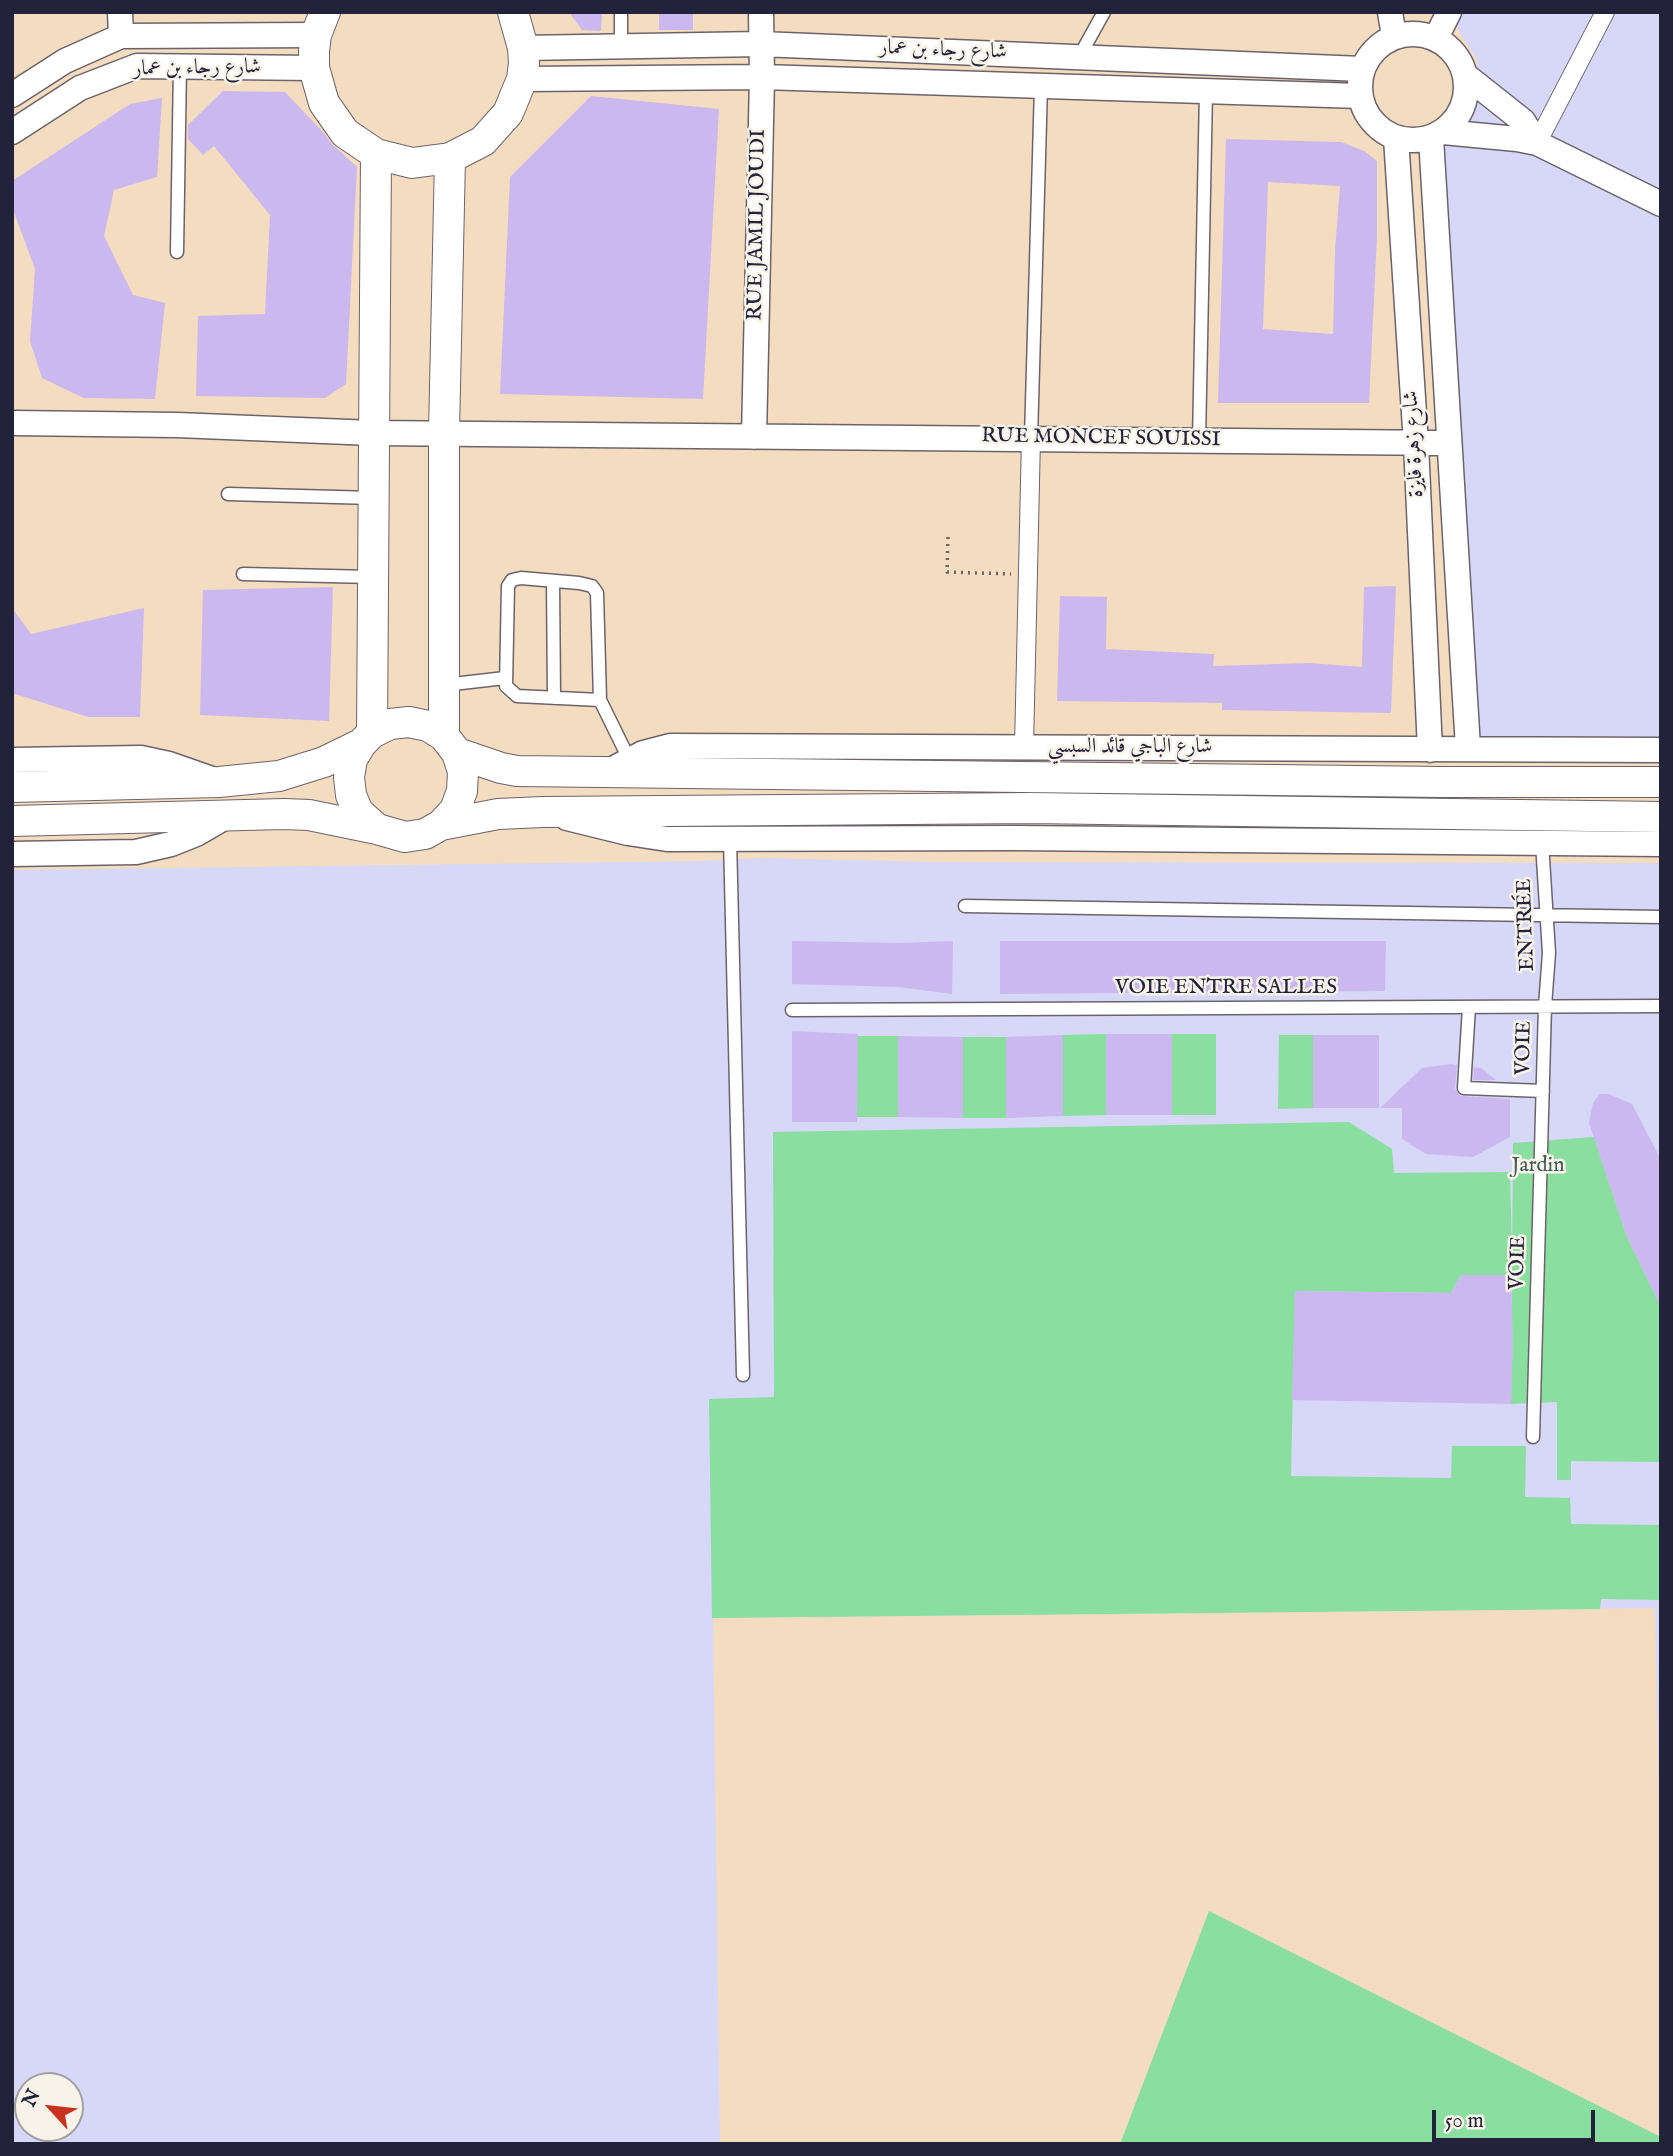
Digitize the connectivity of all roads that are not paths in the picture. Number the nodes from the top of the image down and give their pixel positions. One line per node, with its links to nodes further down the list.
1 (513, 12): 13 (street)
2 (621, 12): 12 (lane)
3 (761, 12): 11 (street, RUE JAMIL JOUDI)
4 (1104, 12): 14 (lane)
5 (1449, 12): 10 (street)
6 (1605, 12): 28 (street)
7 (121, 24): 8 (street, شارع رجاء بن عمار); 23 (street, شارع رجاء بن عمار)
8 (321, 24): 16 (street)
9 (1392, 24): 10 (street); 17 (street)
10 (1429, 28): 18 (street)
11 (761, 44): 12 (street, شارع رجاء بن عمار); 14 (street, شارع رجاء بن عمار); 19 (street, RUE JAMIL JOUDI)
12 (621, 46): 13 (street, شارع رجاء بن عمار)
13 (523, 48): 20 (street)
14 (1079, 57): 17 (street, شارع رجاء بن عمار)
15 (180, 65): 16 (street, شارع رجاء بن عمار); 25 (street, شارع رجاء بن عمار); 32 (lane)
16 (314, 68): 29 (street)
17 (1362, 69): 24 (street)
18 (1465, 75): 26 (street); 28 (street)
19 (762, 77): 20 (street, شارع رجاء بن عمار); 21 (street, شارع رجاء بن عمار); 36 (street, RUE JAMIL JOUDI)
20 (522, 79): 30 (street)
21 (1041, 86): 22 (street, شارع رجاء بن عمار); 37 (lane)
22 (1206, 91): 24 (street, شارع رجاء بن عمار); 38 (lane)
23 (12, 95)
24 (1360, 96): 27 (street)
25 (12, 132)
26 (1437, 135): 27 (street); 28 (street); 39 (street, شارع زهرة فايزة)
27 (1396, 138): 40 (street, شارع زهرة فايزة)
28 (1537, 143): 31 (street)
29 (376, 154): 30 (street); 34 (street)
30 (450, 158): 35 (street)
31 (1661, 204)
32 (177, 251)
33 (12, 422): 34 (street, RUE MONCEF SOUISSI)
34 (373, 433): 35 (street, RUE MONCEF SOUISSI); 42 (street)
35 (444, 433): 36 (street, RUE MONCEF SOUISSI); 47 (street)
36 (754, 437): 37 (street, RUE MONCEF SOUISSI)
37 (1031, 439): 38 (street, RUE MONCEF SOUISSI); 52 (street)
38 (1199, 441): 40 (street, RUE MONCEF SOUISSI)
39 (1449, 443): 40 (street, RUE MONCEF SOUISSI); 53 (street, شارع زهرة فايزة)
40 (1416, 444): 54 (street, شارع زهرة فايزة)
41 (228, 494): 42 (lane)
42 (373, 498): 44 (street)
43 (243, 574): 44 (lane)
44 (372, 577): 50 (street)
45 (553, 581): 46 (lane); 48 (lane); 49 (lane)
46 (505, 678): 47 (lane); 48 (lane)
47 (444, 685): 51 (street)
48 (554, 698): 49 (lane)
49 (600, 700): 57 (lane)
50 (367, 738): 51 (street); 58 (street); 66 (street)
51 (451, 744): 57 (street); 65 (street)
52 (1024, 747): 54 (street, شارع الباجي قائد السبسي); 57 (street, شارع الباجي قائد السبسي)
53 (1468, 748): 54 (street, شارع الباجي قائد السبسي); 55 (street, شارع الباجي قائد السبسي)
54 (1430, 750)
55 (1661, 750)
56 (12, 760): 58 (street)
57 (617, 766): 59 (street)
58 (219, 782): 60 (street)
59 (1661, 782)
60 (12, 787)
61 (543, 812): 63 (street); 65 (street); 67 (street)
62 (227, 816): 64 (street); 66 (street); 70 (street)
63 (1661, 817)
64 (12, 821)
65 (441, 825): 66 (street)
66 (377, 829)
67 (730, 839): 68 (street); 79 (lane)
68 (1542, 843): 69 (street); 72 (lane, ENTRÉE)
69 (1661, 844)
70 (12, 854)
71 (965, 906): 72 (lane)
72 (1547, 915): 73 (lane); 74 (lane, ENTRÉE)
73 (1661, 917)
74 (1545, 1006): 75 (lane, VOIE ENTRE SALLES); 76 (lane, VOIE ENTRE SALLES); 78 (lane, VOIE)
75 (1661, 1006)
76 (1469, 1007): 77 (lane, VOIE ENTRE SALLES); 78 (lane)
77 (792, 1010)
78 (1543, 1091): 80 (lane, VOIE)
79 (743, 1375)
80 (1533, 1437)

